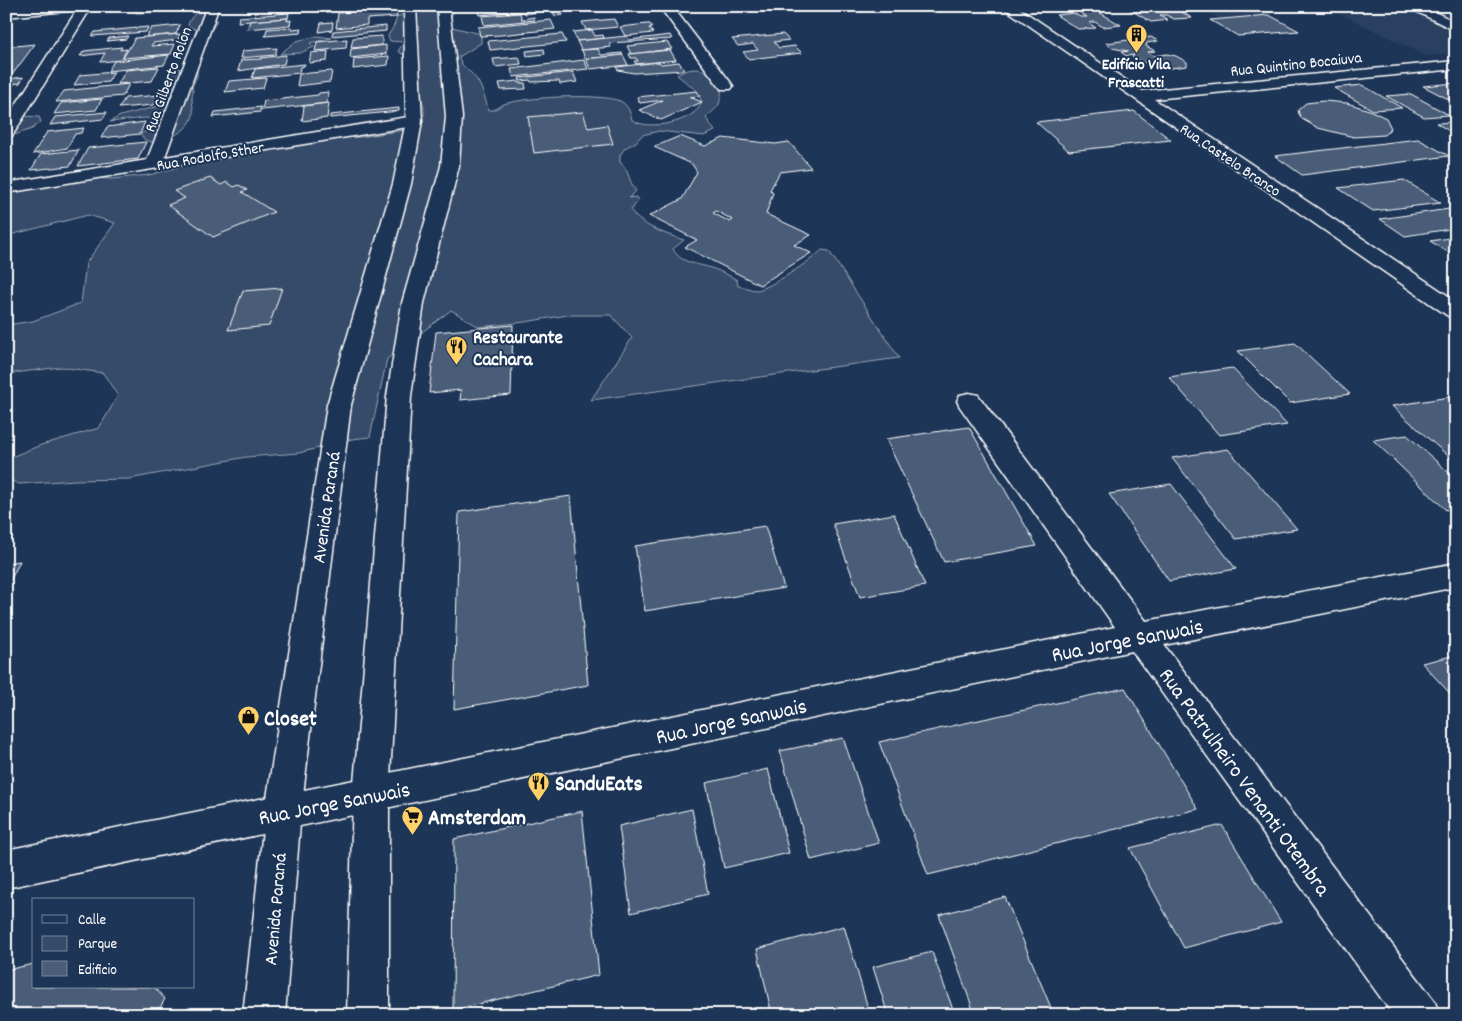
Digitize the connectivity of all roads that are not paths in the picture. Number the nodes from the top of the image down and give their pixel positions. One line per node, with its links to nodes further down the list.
1 (76, 6): 9 (street)
2 (86, 6): 15 (street)
3 (213, 6): 16 (street, Rua Gilberto Rolon)
4 (410, 6): 14 (street, Avenida Paraná)
5 (443, 6): 22 (street)
6 (664, 6): 12 (street)
7 (1007, 6): 13 (street, Rua Castelo Branco)
8 (1411, 6): 10 (street)
9 (6, 12)
10 (1456, 27)
11 (1456, 65): 13 (street, Rua Quintino Bocaiuva)
12 (726, 86)
13 (1139, 96): 18 (street, Rua Castelo Branco)
14 (414, 120): 16 (street, Rua Rodolfo Sther); 23 (street, Avenida Paraná)
15 (6, 133)
16 (154, 164): 17 (street, Rua Rodolfo Sther)
17 (6, 188)
18 (1456, 311)
19 (969, 401): 21 (street, Rua Patrulheiro Venanti Otembra)
20 (1456, 576): 21 (street, Rua Jorge Sanwais)
21 (1139, 636): 22 (street, Rua Jorge Sanwais); 27 (street, Rua Patrulheiro Venanti Otembra)
22 (370, 794): 23 (street, Rua Jorge Sanwais); 26 (street)
23 (283, 811): 24 (street, Rua Jorge Sanwais); 25 (street, Avenida Paraná)
24 (6, 869)
25 (264, 1015)
26 (368, 1015)
27 (1419, 1015)

